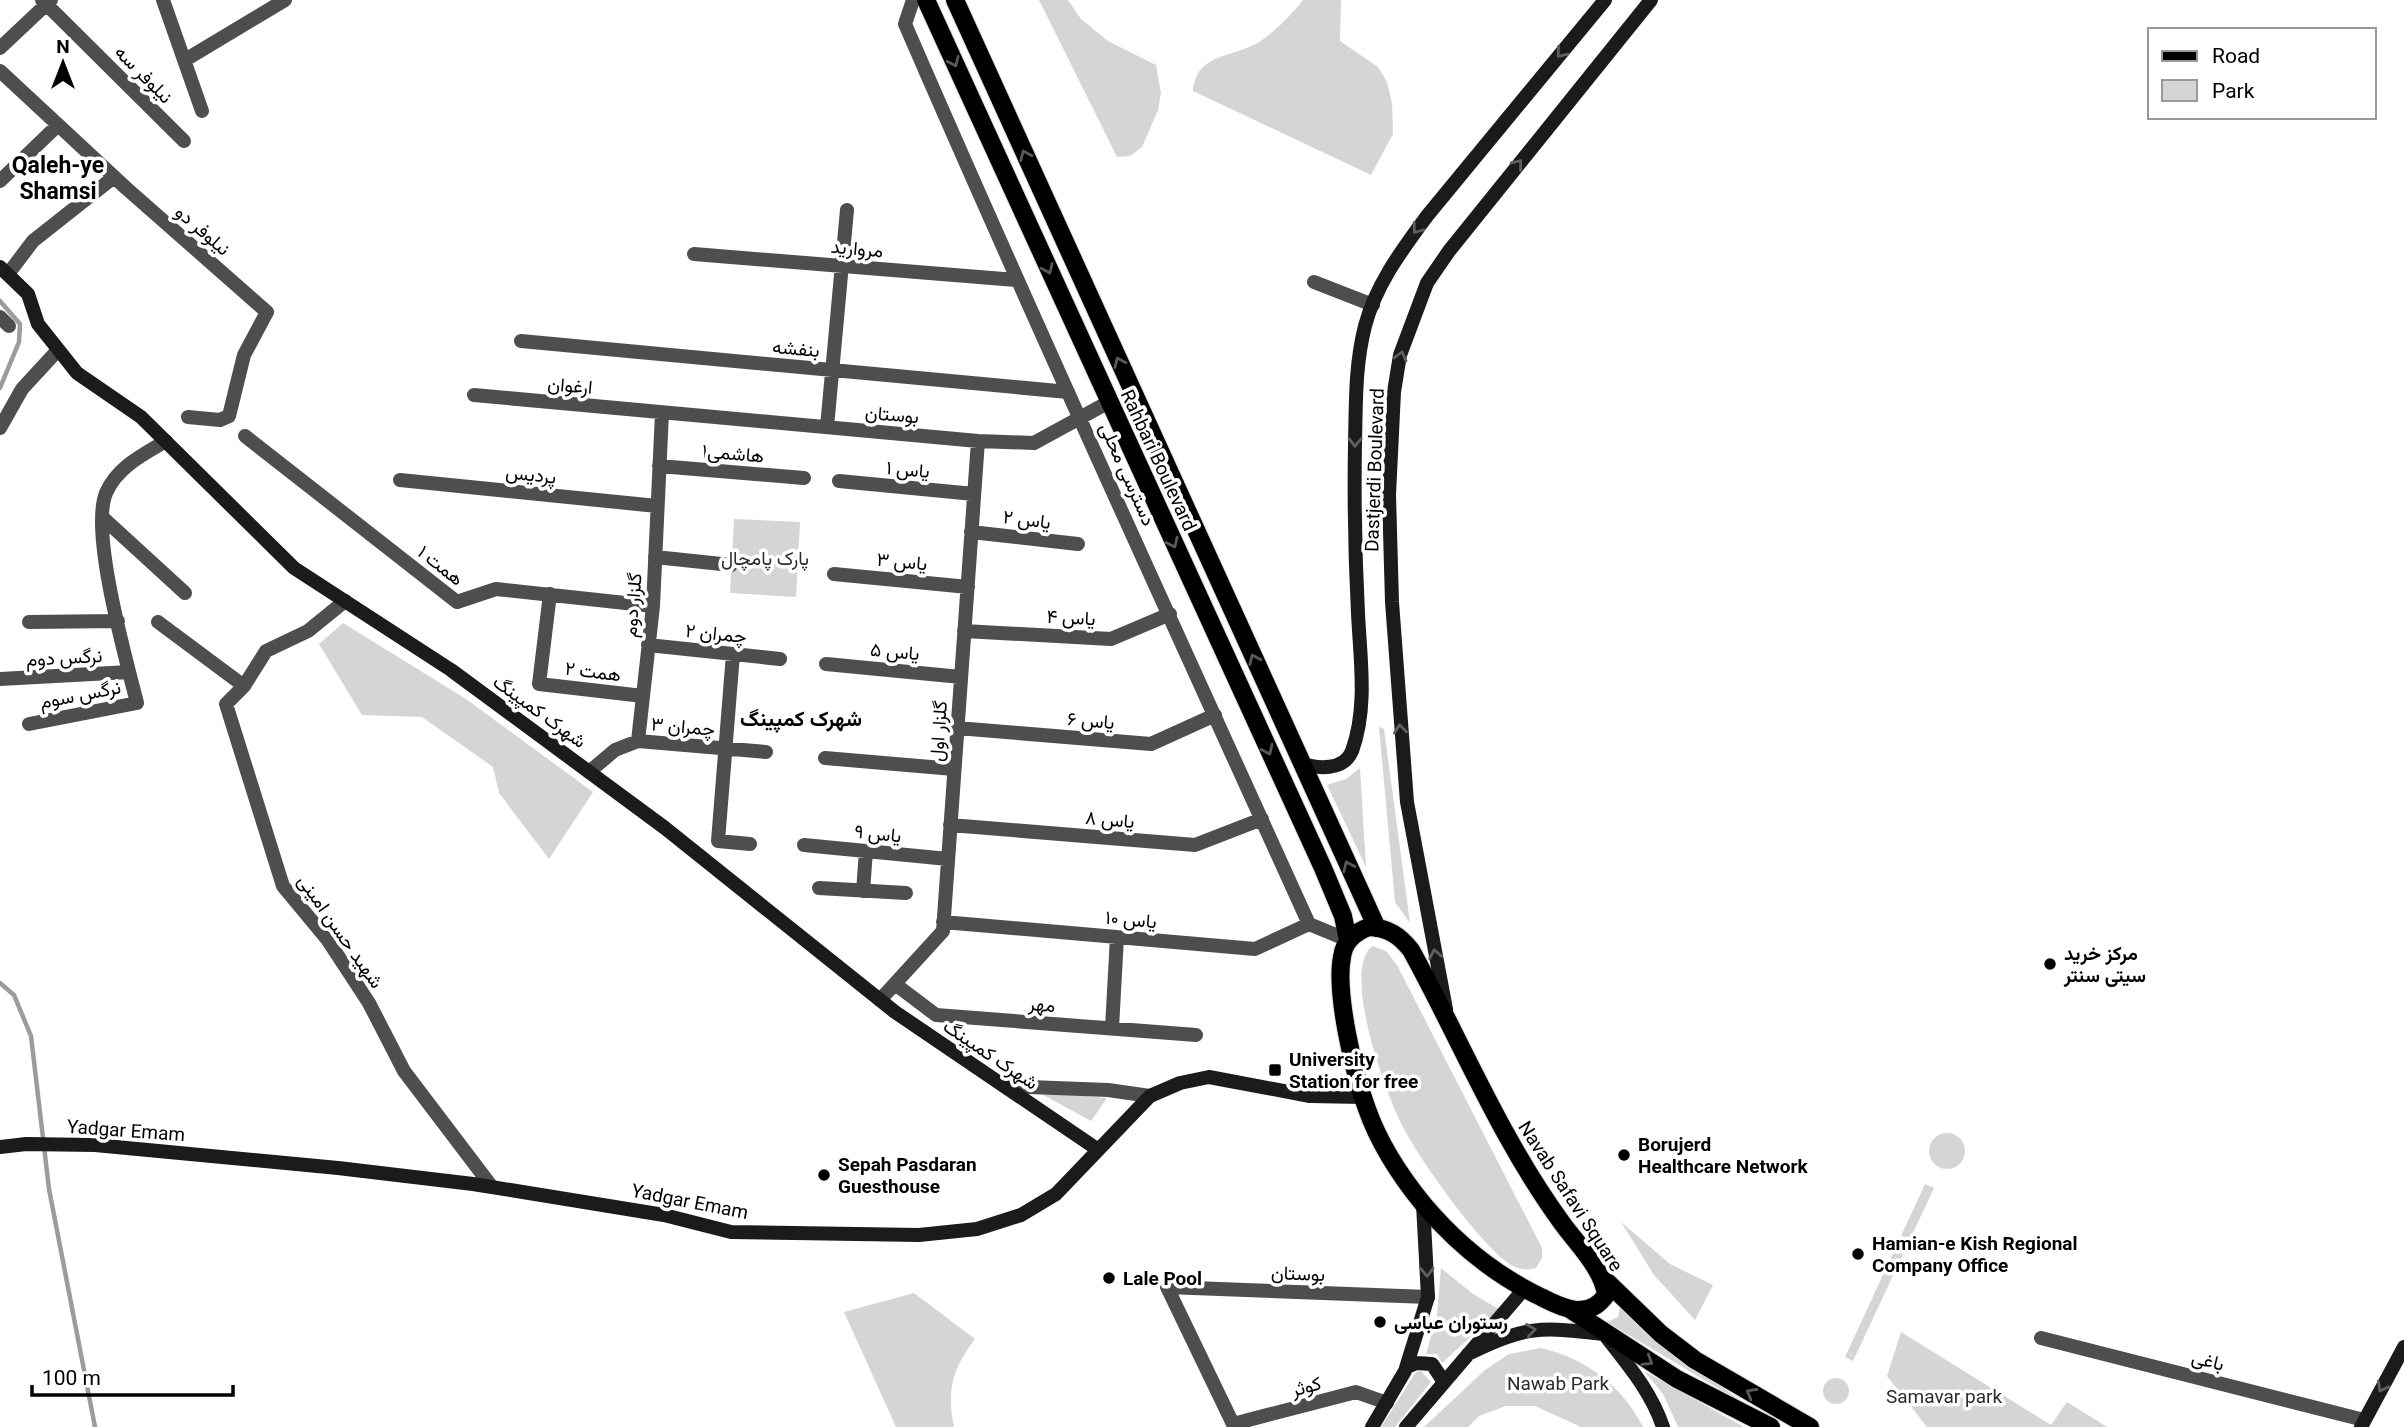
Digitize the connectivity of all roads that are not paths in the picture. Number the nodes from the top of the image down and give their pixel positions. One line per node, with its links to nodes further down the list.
1 (163, 0): 10 (street)
2 (285, 0): 10 (street)
3 (913, 0): 21 (street, دسترسی محلی)
4 (926, 0): 29 (main road, Rahbari Boulevard, one-way to 29)
5 (955, 0): 76 (main road, Rahbari Boulevard, one-way to 5)
6 (1605, 0): 23 (main road, Dastjerdi Boulevard, one-way to 23)
7 (1651, 0): 95 (main road, Dastjerdi Boulevard, one-way to 7)
8 (47, 2): 9 (street); 14 (street, نیلوفر سه)
9 (0, 48)
10 (185, 60): 12 (street)
11 (0, 71): 13 (street, نیلوفر دو)
12 (202, 111)
13 (58, 125): 15 (street); 16 (street, نیلوفر دو)
14 (184, 141)
15 (2, 174)
16 (114, 177): 20 (street); 31 (street, نیلوفر دو)
17 (847, 210): 19 (street)
18 (694, 254): 19 (street, مروارید)
19 (843, 266): 21 (street, مروارید); 26 (street)
20 (4, 271): 25 (main road, شهرک کمپینگ)
21 (1016, 280): 27 (street, دسترسی محلی)
22 (1314, 282): 23 (street)
23 (1373, 305): 76 (main road, Dastjerdi Boulevard, one-way to 76)
24 (521, 341): 26 (street, بنفشه)
25 (57, 351): 34 (street); 36 (main road, شهرک کمپینگ)
26 (833, 370): 27 (street, بنفشه); 33 (street)
27 (1068, 392): 32 (street, دسترسی محلی)
28 (474, 395): 30 (street, ارغوان)
29 (1109, 402): 32 (street, بوستان); 92 (main road, Rahbari Boulevard, one-way to 92)
30 (662, 412): 33 (street, بوستان); 38 (street, گلزار دوم)
31 (188, 416)
32 (1081, 416): 37 (street, بوستان); 55 (street, دسترسی محلی)
33 (827, 427): 37 (street, بوستان)
34 (0, 428)
35 (245, 436): 52 (street, همت ۱)
36 (166, 441): 44 (street); 53 (main road, شهرک کمپینگ)
37 (978, 441): 42 (street, گلزار اول)
38 (659, 467): 39 (street, هاشمی۱); 43 (street, گلزار دوم)
39 (804, 478)
40 (400, 480): 43 (street, پردیس)
41 (839, 481): 42 (street, یاس ۱)
42 (974, 494): 45 (street, گلزار اول)
43 (657, 506): 47 (street, گلزار دوم)
44 (102, 517): 51 (street); 56 (street)
45 (971, 532): 46 (street, یاس ۲); 50 (street, گلزار اول)
46 (1077, 544)
47 (655, 557): 48 (street); 54 (street, گلزار دوم)
48 (731, 565)
49 (834, 574): 50 (street, یاس ۳)
50 (968, 587): 59 (street, گلزار اول)
51 (185, 593)
52 (550, 594): 54 (street, همت ۱); 68 (street, همت ۲)
53 (345, 601): 67 (street, شهید حسن امینی); 78 (main road, شهرک کمپینگ)
54 (653, 606): 60 (street, گلزار دوم)
55 (1170, 614): 59 (street, یاس ۴); 69 (street, دسترسی محلی)
56 (118, 621): 57 (street); 64 (street)
57 (29, 622)
58 (158, 622): 67 (street)
59 (964, 631): 65 (street, گلزار اول)
60 (648, 645): 61 (street, چمران ۲); 68 (street, گلزار دوم)
61 (733, 654): 62 (street, چمران ۲); 73 (street)
62 (780, 659)
63 (826, 664): 65 (street, یاس ۵)
64 (129, 672): 66 (street, نرگس دوم); 70 (street, نرگس سوم)
65 (961, 677): 71 (street, گلزار اول)
66 (0, 679)
67 (244, 686): 103 (street, شهید حسن امینی)
68 (643, 696): 72 (street, گلزار دوم)
69 (1215, 715): 71 (street, یاس ۶); 79 (street, دسترسی محلی)
70 (29, 724)
71 (957, 728): 77 (street, گلزار اول)
72 (638, 741): 73 (street, چمران ۳); 78 (street)
73 (724, 749): 74 (street, چمران ۳); 81 (street)
74 (766, 752)
75 (825, 758): 77 (street)
76 (1301, 763): 90 (main road, Rahbari Boulevard, one-way to 76)
77 (954, 769): 80 (street, گلزار اول)
78 (589, 772): 94 (main road, شهرک کمپینگ)
79 (1262, 819): 80 (street, یاس ۸); 89 (street, دسترسی محلی)
80 (950, 825): 84 (street, گلزار اول)
81 (750, 844)
82 (804, 845): 83 (street, یاس ۹)
83 (866, 851): 84 (street, یاس ۹); 86 (street)
84 (948, 859): 88 (street, گلزار اول)
85 (819, 888): 86 (street)
86 (863, 891): 87 (street)
87 (906, 893)
88 (943, 922): 91 (street, یاس ۱۰); 93 (street, گلزار اول)
89 (1309, 924): 91 (street, یاس ۱۰); 92 (street)
90 (1377, 928): 92 (main road); 95 (main road, Navab Safavi Square)
91 (1116, 937): 96 (street)
92 (1348, 940): 100 (main road)
93 (895, 984): 94 (street, گلزار اول); 96 (street, مهر)
94 (880, 1000): 98 (main road, شهرک کمپینگ)
95 (1448, 1021): 105 (main road, Navab Safavi Square)
96 (1112, 1028): 97 (street, مهر)
97 (1196, 1035)
98 (1004, 1086): 99 (street); 102 (main road, شهرک کمپینگ)
99 (1150, 1097): 100 (main road, Yadgar Emam); 102 (main road, Yadgar Emam)
100 (1363, 1097): 104 (main road)
101 (0, 1147): 103 (main road, Yadgar Emam)
102 (1097, 1149): 103 (main road, Yadgar Emam)
103 (492, 1187)
104 (1423, 1204): 106 (main road); 107 (main road, one-way to 107)
105 (1601, 1276): 108 (main road, Navab Safavi Square); 122 (main road, one-way to 105)
106 (1524, 1289): 108 (main road); 112 (main road)
107 (1428, 1297): 113 (main road); 117 (street, بوستان)
108 (1571, 1310): 109 (main road)
109 (1604, 1334): 112 (main road, one-way to 109); 120 (main road); 121 (main road, one-way to 121)
110 (2041, 1338): 116 (street, باغی)
111 (2404, 1347): 116 (main road, one-way to 116)
112 (1468, 1354): 114 (main road)
113 (1406, 1367): 114 (main road); 115 (main road)
114 (1444, 1382): 119 (main road)
115 (1387, 1403): 117 (street, کوثر); 118 (main road)
116 (2362, 1423)
117 (1233, 1424)
118 (1372, 1427)
119 (1406, 1427)
120 (1663, 1427)
121 (1771, 1427)
122 (1810, 1427)

